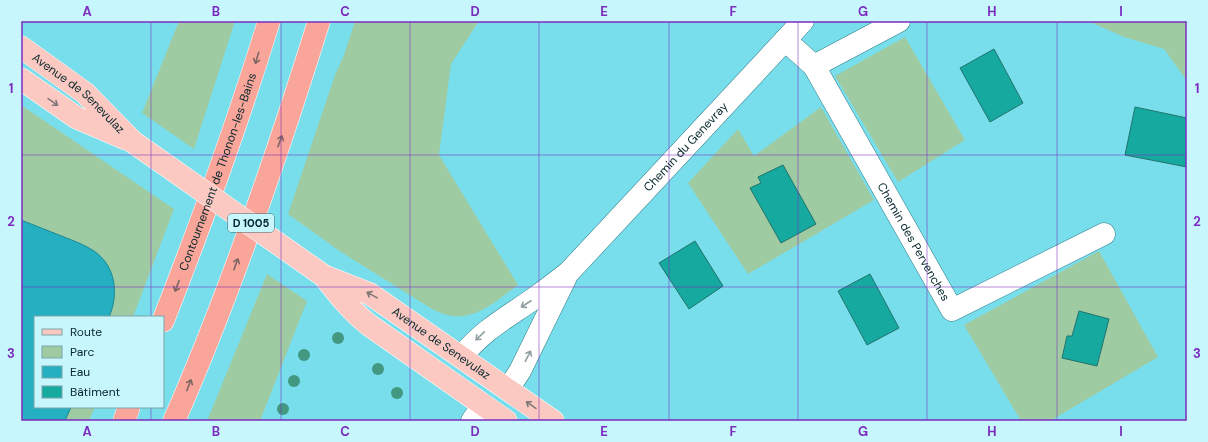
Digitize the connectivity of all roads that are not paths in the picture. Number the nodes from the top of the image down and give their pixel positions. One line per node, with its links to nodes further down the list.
1 (269, 21): 13 (highway, Contournement de Thonon-les-Bains, one-way to 13)
2 (319, 21): 20 (highway, D 1005, one-way to 2)
3 (802, 21): 5 (street, Chemin du Genevray)
4 (899, 21): 7 (street)
5 (785, 40): 7 (street, Chemin des Pervenches); 11 (street, Chemin du Genevray)
6 (21, 47): 9 (main road, Avenue de Senevulaz)
7 (814, 66): 10 (street, Chemin des Pervenches)
8 (21, 79): 9 (main road, Avenue de Senevulaz, one-way to 9)
9 (133, 142): 12 (main road, Avenue de Senevulaz, bridge)
10 (1104, 234)
11 (569, 272): 14 (street, Chemin du Genevray, one-way to 14); 16 (street, Chemin du Genevray, one-way to 11)
12 (324, 276): 14 (main road, Avenue de Senevulaz, one-way to 12); 15 (main road, Avenue de Senevulaz)
13 (164, 318)
14 (461, 357): 15 (main road); 16 (main road, Avenue de Senevulaz)
15 (446, 379): 18 (main road, Avenue de Senevulaz)
16 (508, 389): 18 (main road); 22 (main road, Avenue de Senevulaz, one-way to 16)
17 (129, 408): 19 (highway)
18 (477, 413): 21 (main road, Avenue de Senevulaz)
19 (124, 421)
20 (174, 421)
21 (506, 421)
22 (553, 421)

